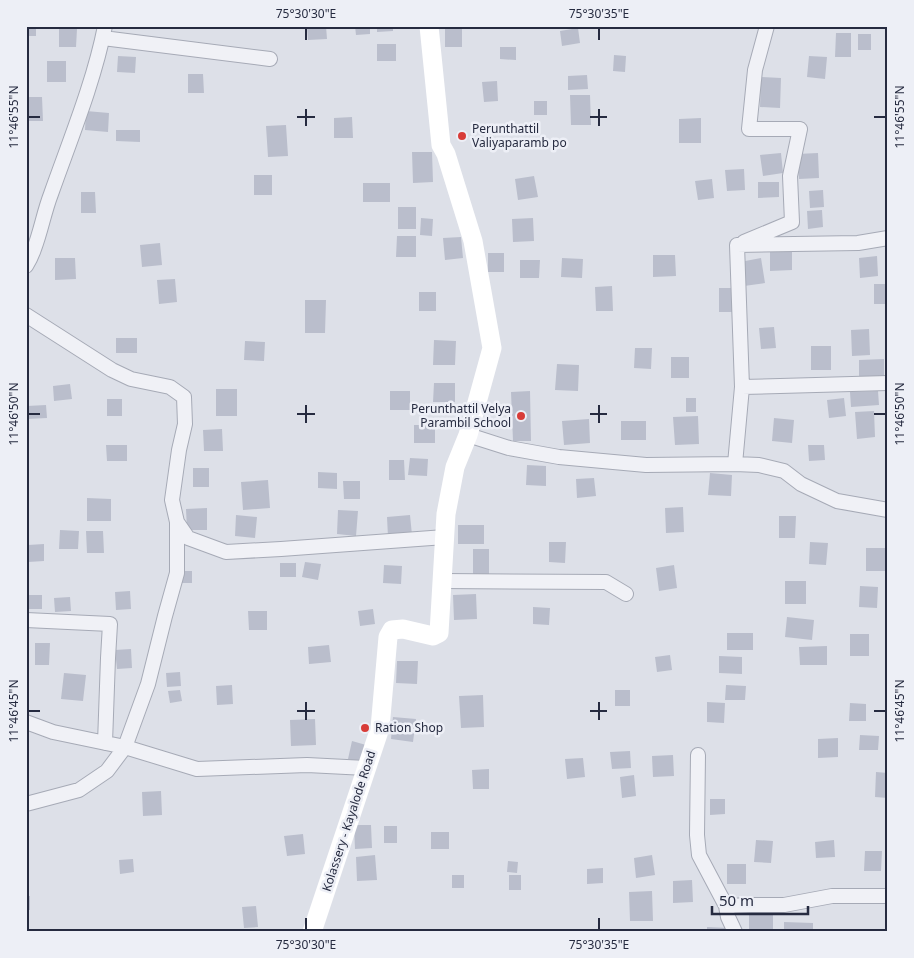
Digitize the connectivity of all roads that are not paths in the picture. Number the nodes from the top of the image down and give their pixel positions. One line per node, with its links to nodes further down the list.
1 (428, 26): 11 (main road, Kolassery - Kayalode Road)
2 (767, 26): 6 (street)
3 (104, 32): 4 (street); 7 (street)
4 (270, 59)
5 (888, 238): 6 (street)
6 (737, 245): 10 (street)
7 (26, 266)
8 (26, 315): 14 (street)
9 (888, 383): 10 (street)
10 (742, 387): 12 (street)
11 (468, 435): 12 (street); 15 (main road, Kolassery - Kayalode Road)
12 (735, 464): 13 (street)
13 (888, 510)
14 (177, 522): 15 (street); 21 (street)
15 (445, 537): 16 (main road, Kolassery - Kayalode Road)
16 (443, 581): 17 (street); 23 (main road, Kolassery - Kayalode Road)
17 (626, 594)
18 (26, 620): 20 (street)
19 (26, 722): 20 (street)
20 (105, 743): 21 (street)
21 (125, 747): 23 (street); 24 (street)
22 (698, 755): 26 (street)
23 (366, 768): 27 (main road, Kolassery - Kayalode Road)
24 (26, 804)
25 (888, 896): 26 (street)
26 (726, 906): 28 (street)
27 (312, 932)
28 (735, 932)

